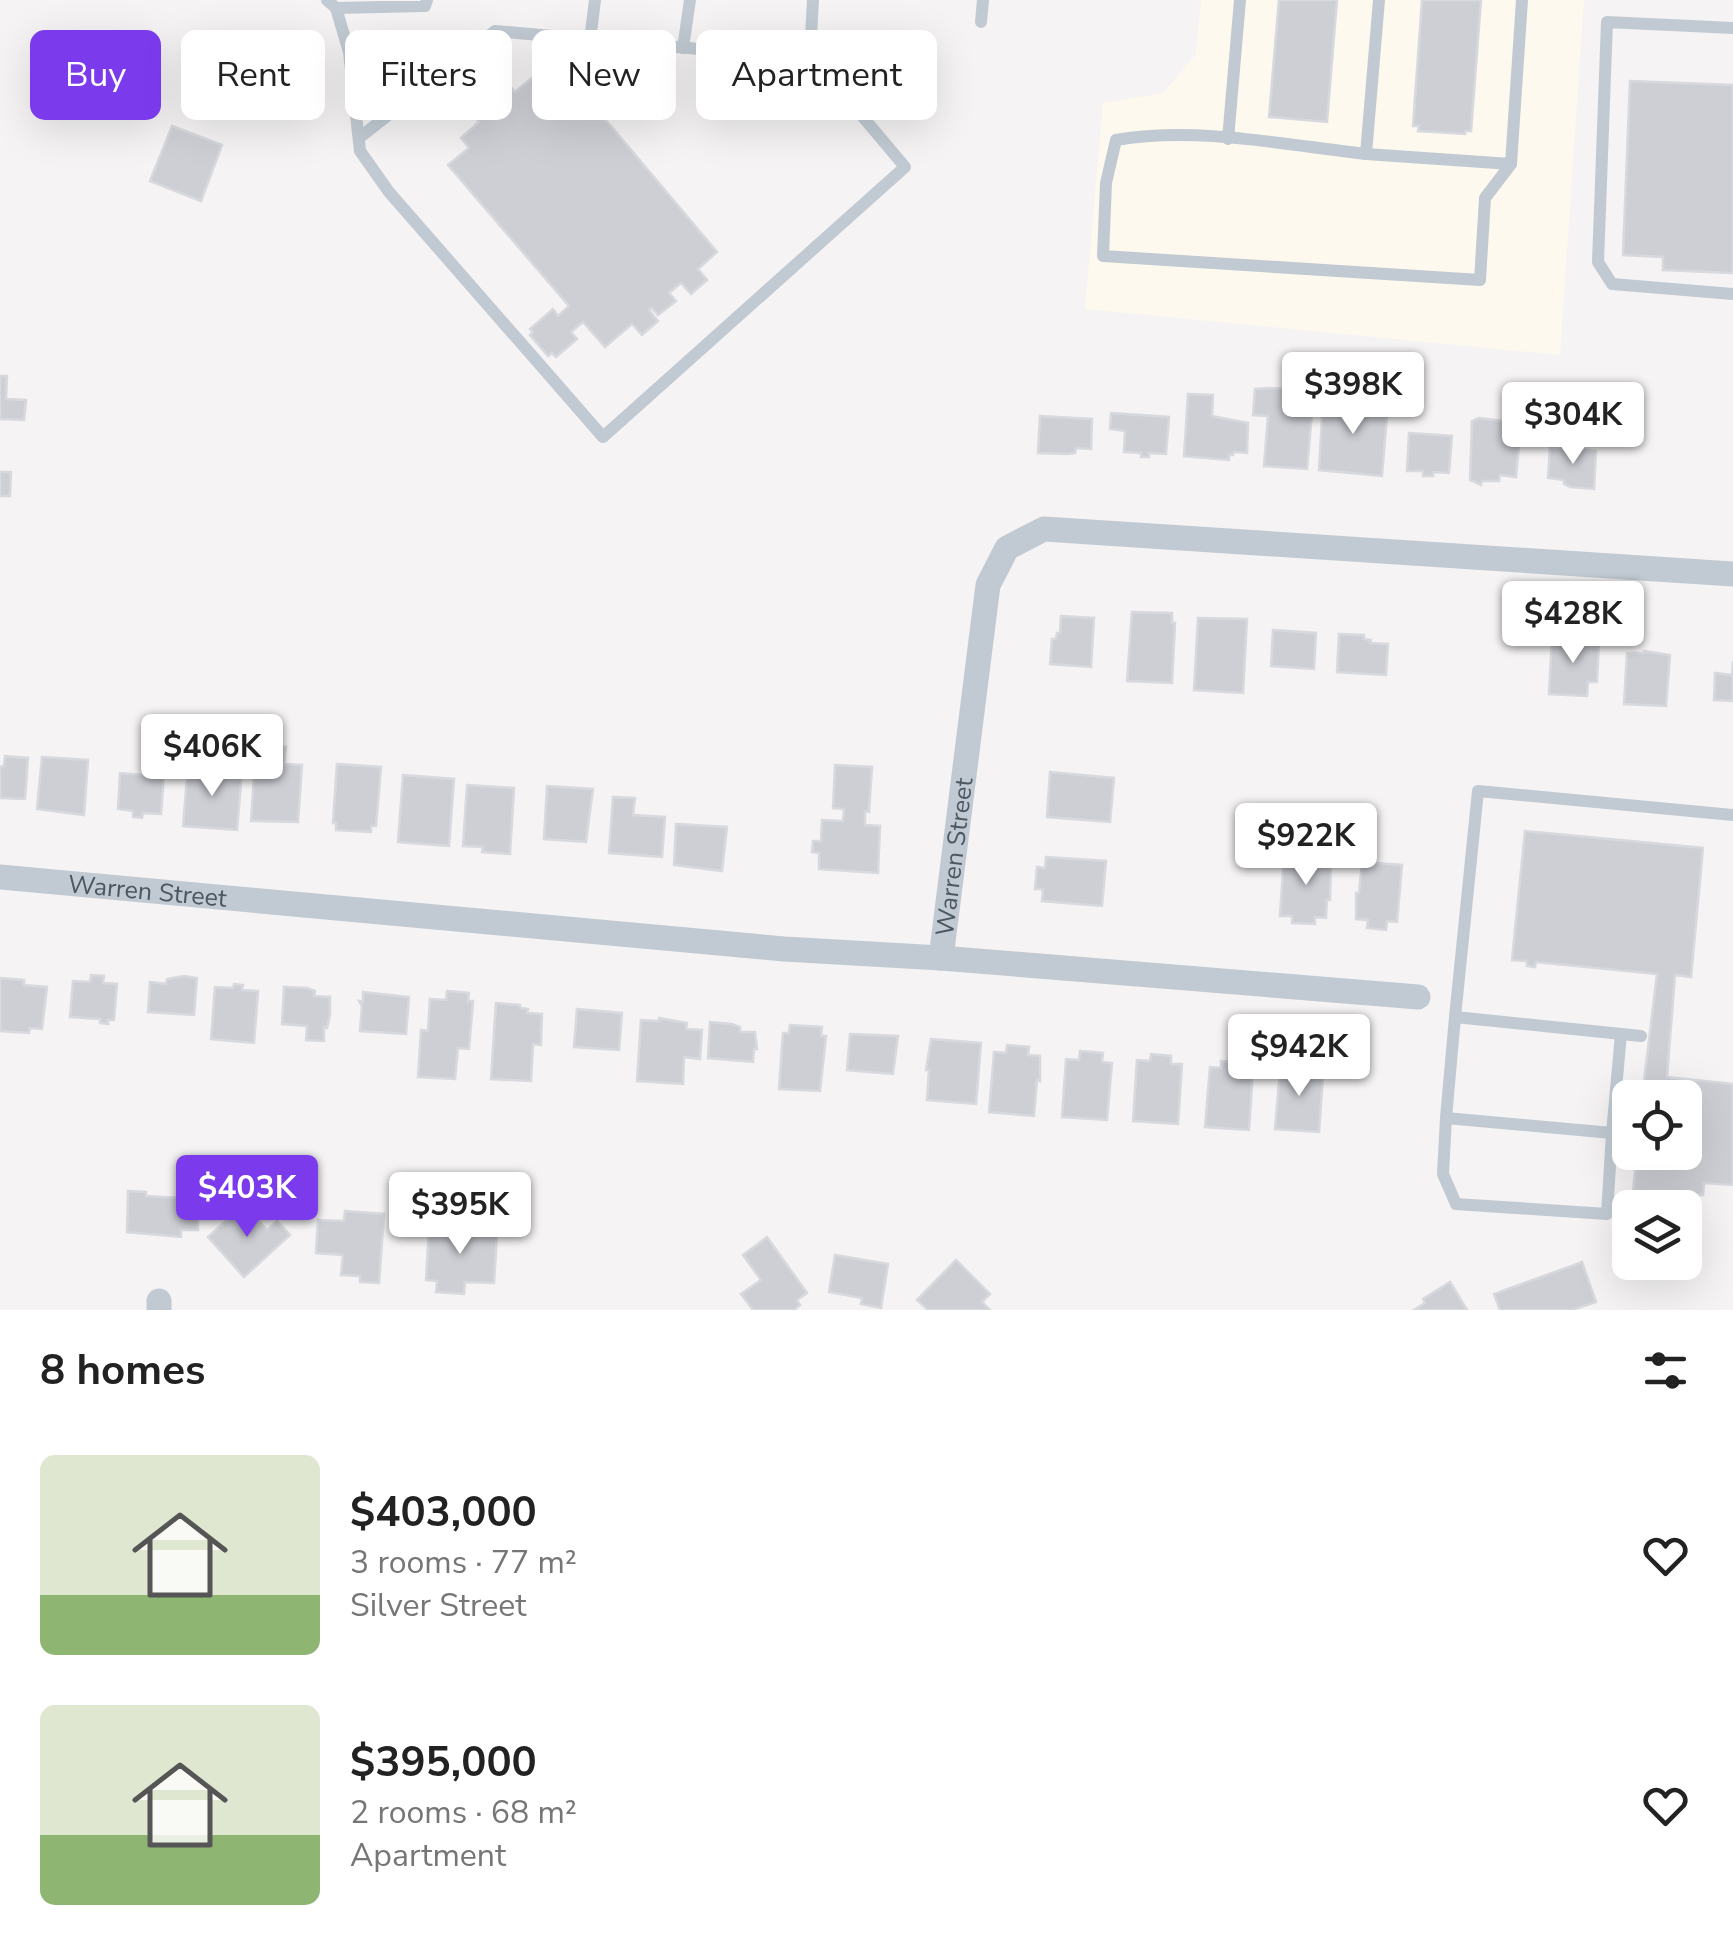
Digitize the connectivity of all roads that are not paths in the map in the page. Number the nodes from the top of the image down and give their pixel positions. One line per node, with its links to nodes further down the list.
1 (427, 0): 9 (lane)
2 (595, 0): 12 (lane)
3 (690, 0): 16 (lane)
4 (813, 0): 13 (lane)
5 (983, 0): 10 (lane)
6 (1240, 0): 20 (lane)
7 (1379, 0): 21 (lane)
8 (1522, 0): 22 (lane)
9 (331, 4): 19 (lane)
10 (981, 22)
11 (1733, 28): 23 (lane)
12 (591, 30)
13 (811, 30)
14 (532, 35): 19 (lane)
15 (676, 47): 16 (lane)
16 (683, 48): 17 (lane)
17 (696, 49)
18 (865, 120): 19 (lane)
19 (358, 138)
20 (1228, 139): 21 (lane); 22 (lane)
21 (1366, 154): 22 (lane)
22 (1511, 164)
23 (1733, 294)
24 (1733, 574): 27 (street, Warren Street)
25 (1733, 815): 29 (lane)
26 (0, 877): 27 (street, Warren Street)
27 (941, 958): 28 (street)
28 (1418, 997)
29 (1455, 1017): 30 (lane); 33 (lane)
30 (1621, 1034): 31 (lane); 32 (lane)
31 (1641, 1036)
32 (1617, 1080)
33 (1446, 1118): 34 (lane); 34 (lane)
34 (1612, 1133)

